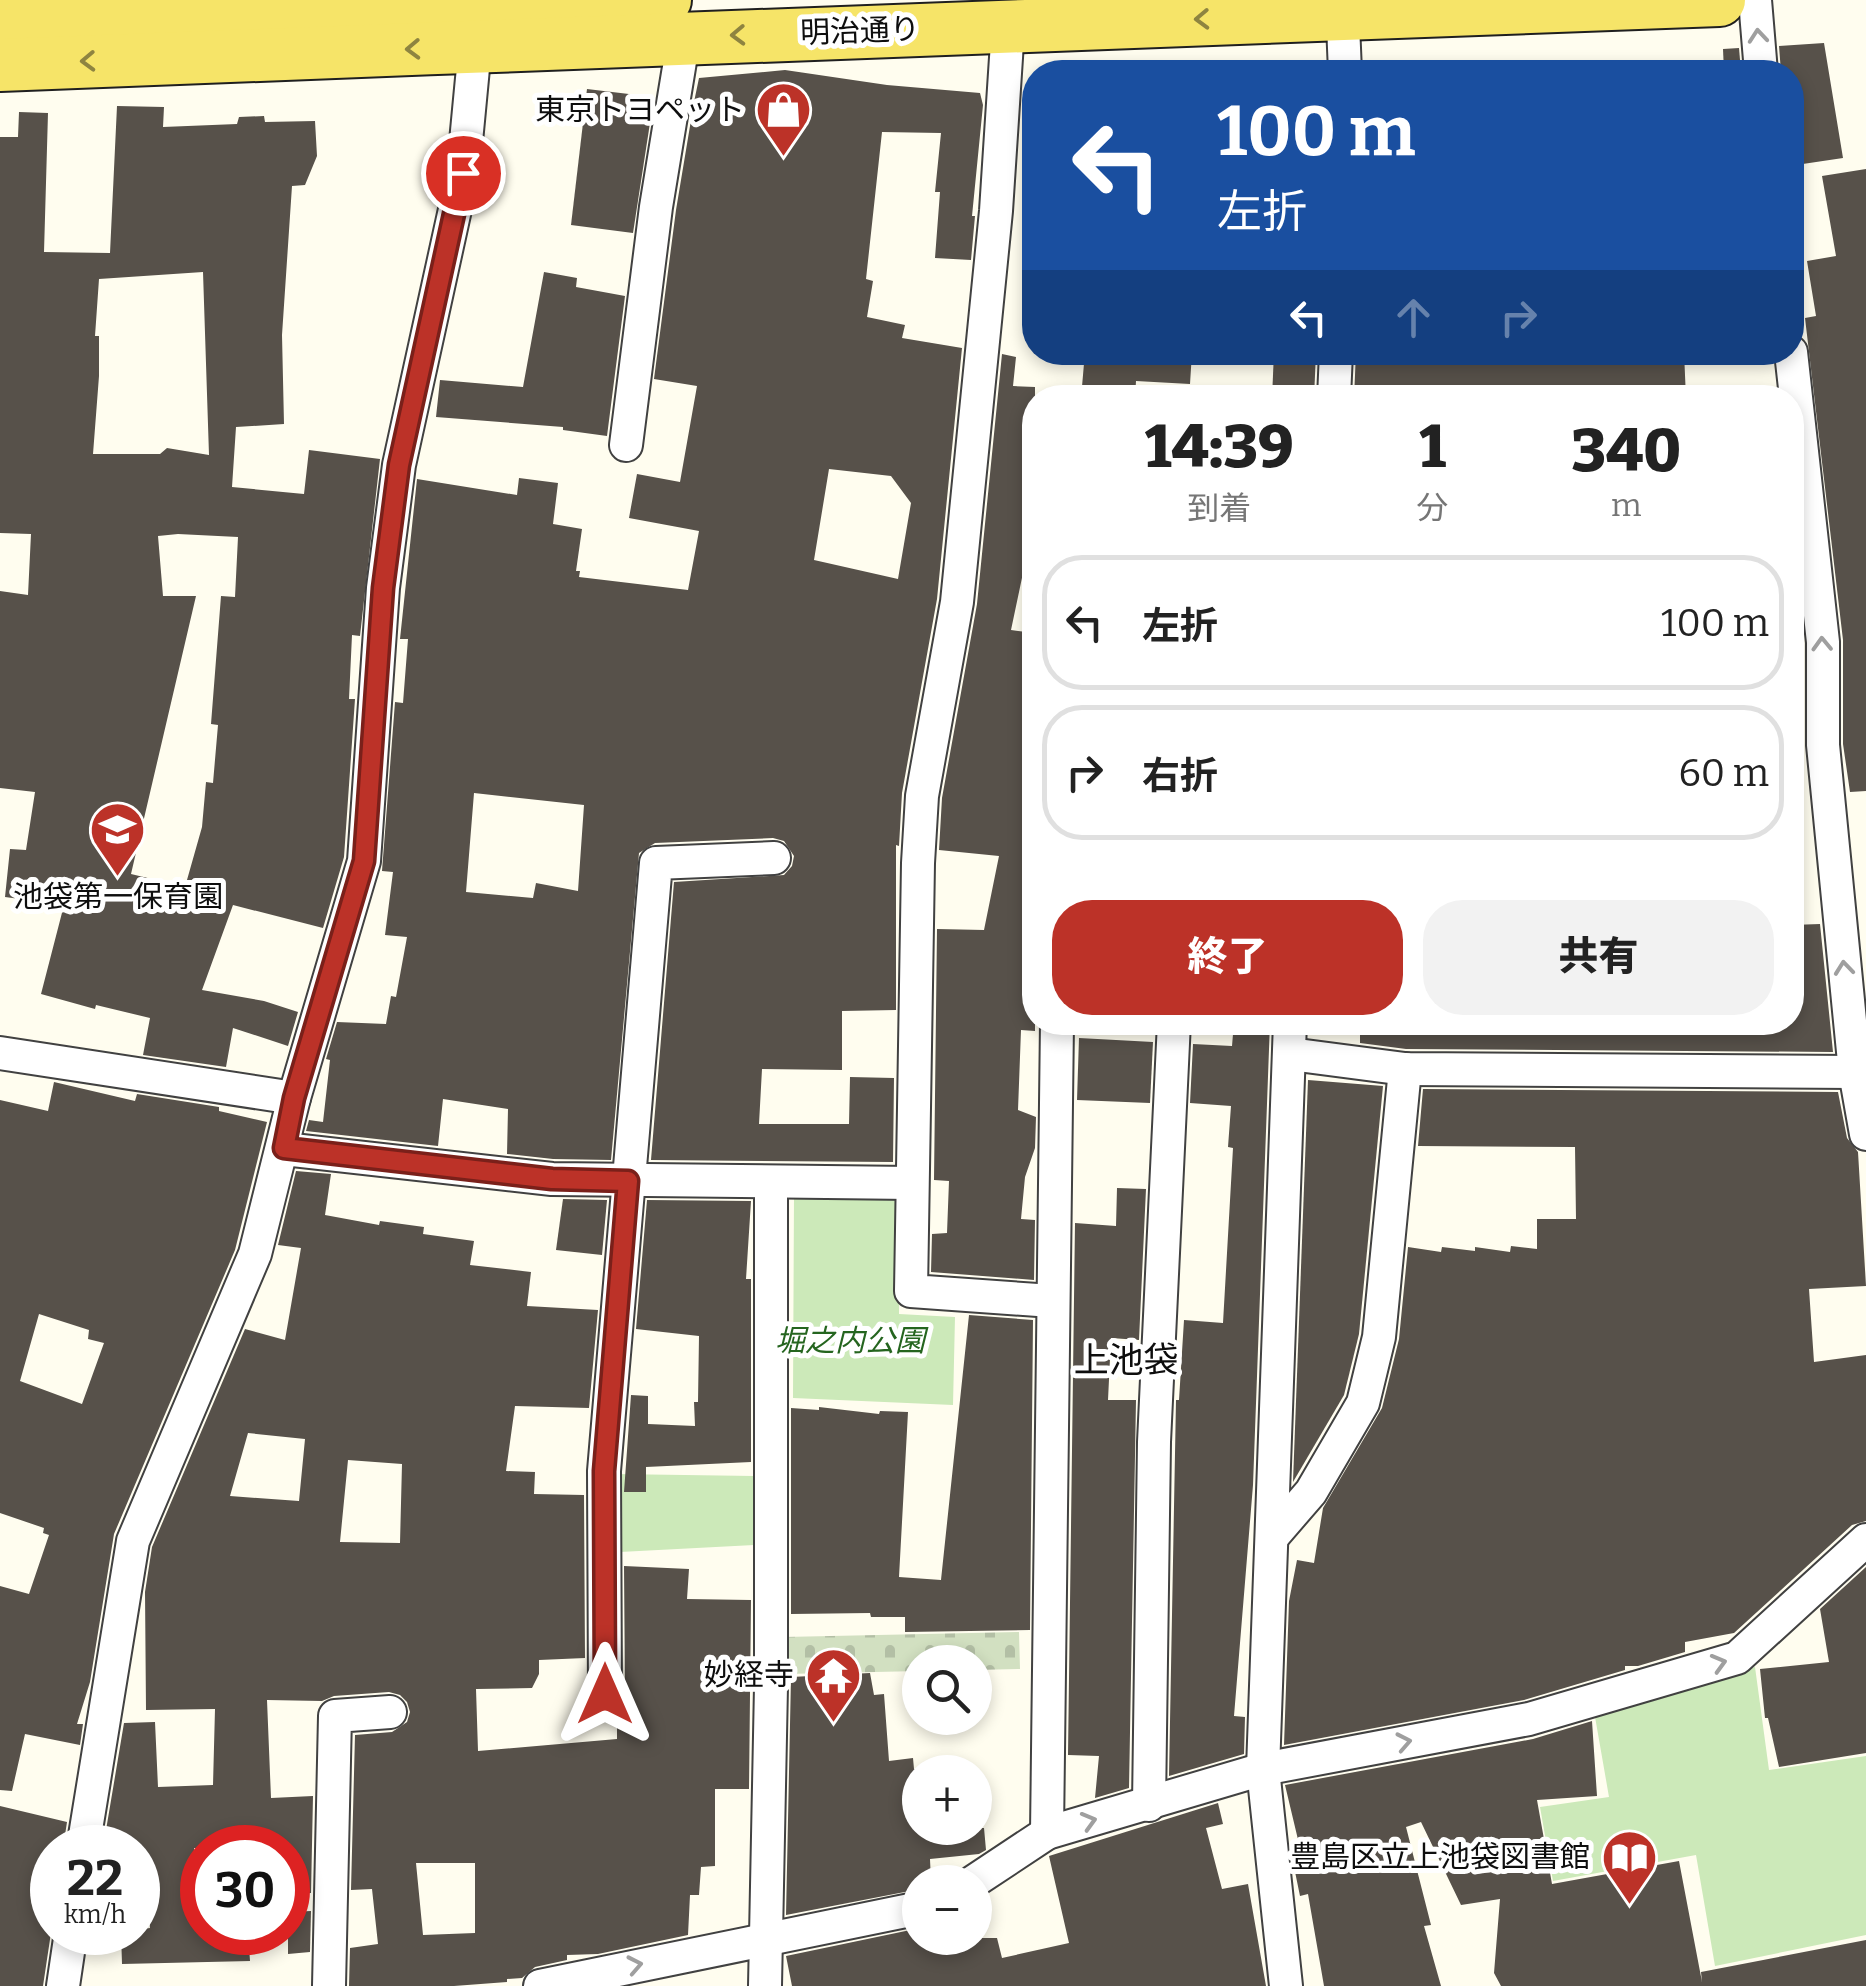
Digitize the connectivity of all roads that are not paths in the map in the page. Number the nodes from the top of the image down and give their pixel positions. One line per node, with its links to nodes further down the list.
1 (1720, 0): 3 (main road, 明治通り)
2 (1755, 0): 10 (street, one-way to 2)
3 (1343, 6): 8 (main road, 明治通り, one-way to 8); 9 (street)
4 (250, 7): 5 (main road, 明治通り); 7 (main road, 明治通り)
5 (457, 18): 6 (main road, 明治通り); 11 (main road, 明治通り, one-way to 11); 21 (street)
6 (675, 18): 8 (main road, 明治通り, one-way to 6); 12 (street)
7 (0, 25)
8 (1008, 27): 25 (street)
9 (1345, 60)
10 (1760, 60)
11 (0, 65)
12 (626, 445)
13 (1804, 474): 20 (street, one-way to 13)
14 (774, 858): 24 (street)
15 (1057, 1035): 27 (street)
16 (1173, 1035): 33 (street)
17 (1290, 1038): 19 (street); 28 (street)
18 (0, 1054): 21 (street)
19 (1405, 1070): 20 (street); 28 (street)
20 (1855, 1072): 22 (street)
21 (294, 1098): 23 (street)
22 (1866, 1134)
23 (284, 1148): 24 (street); 34 (street)
24 (628, 1181): 26 (street); 30 (street)
25 (912, 1183): 26 (street); 27 (street)
26 (771, 1184): 38 (street)
27 (1052, 1301): 35 (street)
28 (1273, 1536): 32 (street)
29 (1866, 1540): 32 (street, one-way to 29)
30 (605, 1694)
31 (390, 1712): 41 (street)
32 (1264, 1768): 33 (street); 44 (street)
33 (1149, 1805): 35 (street, one-way to 33)
34 (87, 1825)
35 (1047, 1833): 36 (street)
36 (992, 1870)
37 (902, 1912): 38 (street)
38 (764, 1941): 42 (street, one-way to 38); 43 (street)
39 (68, 1955): 40 (street)
40 (63, 1986)
41 (329, 1986)
42 (540, 1986)
43 (764, 1986)
44 (1286, 1986)

